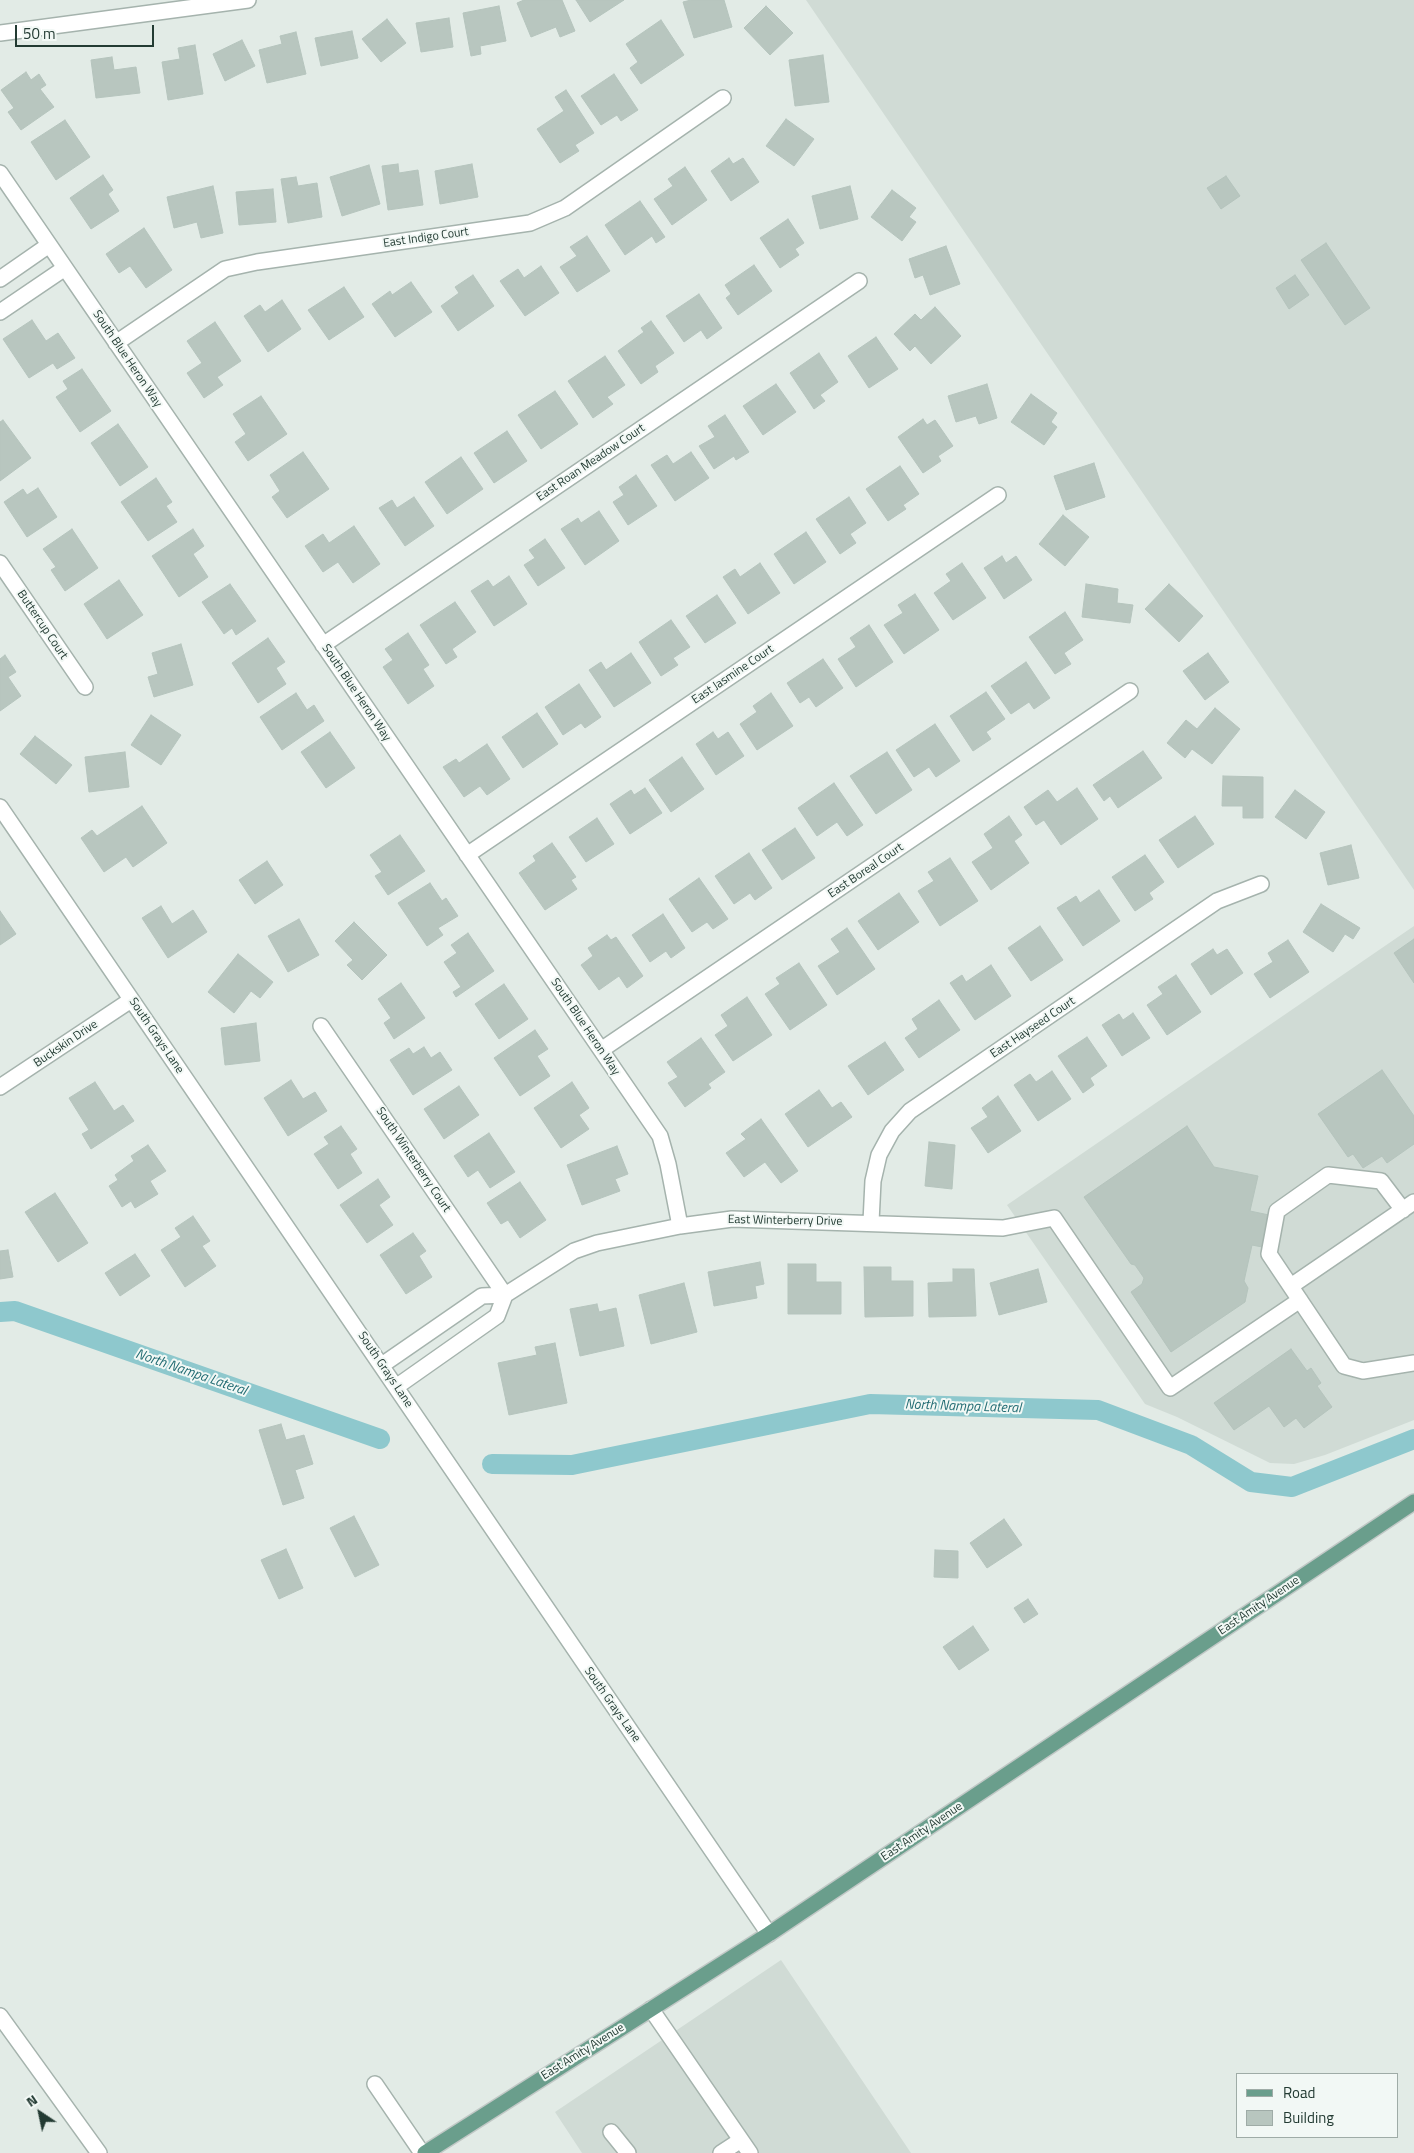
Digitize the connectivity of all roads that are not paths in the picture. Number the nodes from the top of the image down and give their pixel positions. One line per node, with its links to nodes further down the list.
1 (248, 0): 2 (street)
2 (0, 33)
3 (723, 98): 10 (street, East Indigo Court)
4 (0, 174): 5 (street, South Blue Heron Way)
5 (49, 245): 6 (street, South Blue Heron Way); 7 (street)
6 (65, 268): 9 (street); 10 (street, South Blue Heron Way)
7 (0, 279)
8 (859, 281): 13 (street, East Roan Meadow Court)
9 (0, 312)
10 (116, 343): 13 (street, South Blue Heron Way)
11 (998, 495): 17 (street, East Jasmine Court)
12 (0, 563): 14 (street, Buttercup Court)
13 (324, 645): 17 (street, South Blue Heron Way)
14 (85, 687)
15 (1130, 692): 21 (street, East Boreal Court)
16 (0, 808): 19 (street, South Grays Lane)
17 (467, 855): 21 (street, South Blue Heron Way)
18 (1261, 884): 24 (street, East Hayseed Court)
19 (131, 1000): 22 (street, Buckskin Drive); 30 (street, South Grays Lane)
20 (320, 1026): 27 (street, South Winterberry Court)
21 (601, 1050): 25 (street, South Blue Heron Way)
22 (0, 1087)
23 (1408, 1206): 26 (street); 26 (street)
24 (871, 1222): 25 (street, East Winterberry Drive); 28 (street, East Winterberry Drive)
25 (680, 1226): 27 (street, East Winterberry Drive)
26 (1291, 1286): 28 (street)
27 (505, 1295): 30 (street, East Winterberry Drive); 31 (street)
28 (1300, 1300): 29 (street)
29 (1414, 1363)
30 (382, 1365): 31 (street, South Grays Lane)
31 (396, 1387): 33 (street, South Grays Lane)
32 (1414, 1502): 33 (main road, East Amity Avenue)
33 (769, 1934): 34 (main road, East Amity Avenue)
34 (651, 2009): 38 (street); 40 (main road, East Amity Avenue)
35 (0, 2016): 39 (street)
36 (375, 2084): 40 (street)
37 (611, 2132): 41 (street)
38 (745, 2147): 42 (street)
39 (99, 2153)
40 (423, 2153)
41 (628, 2153)
42 (721, 2153)

